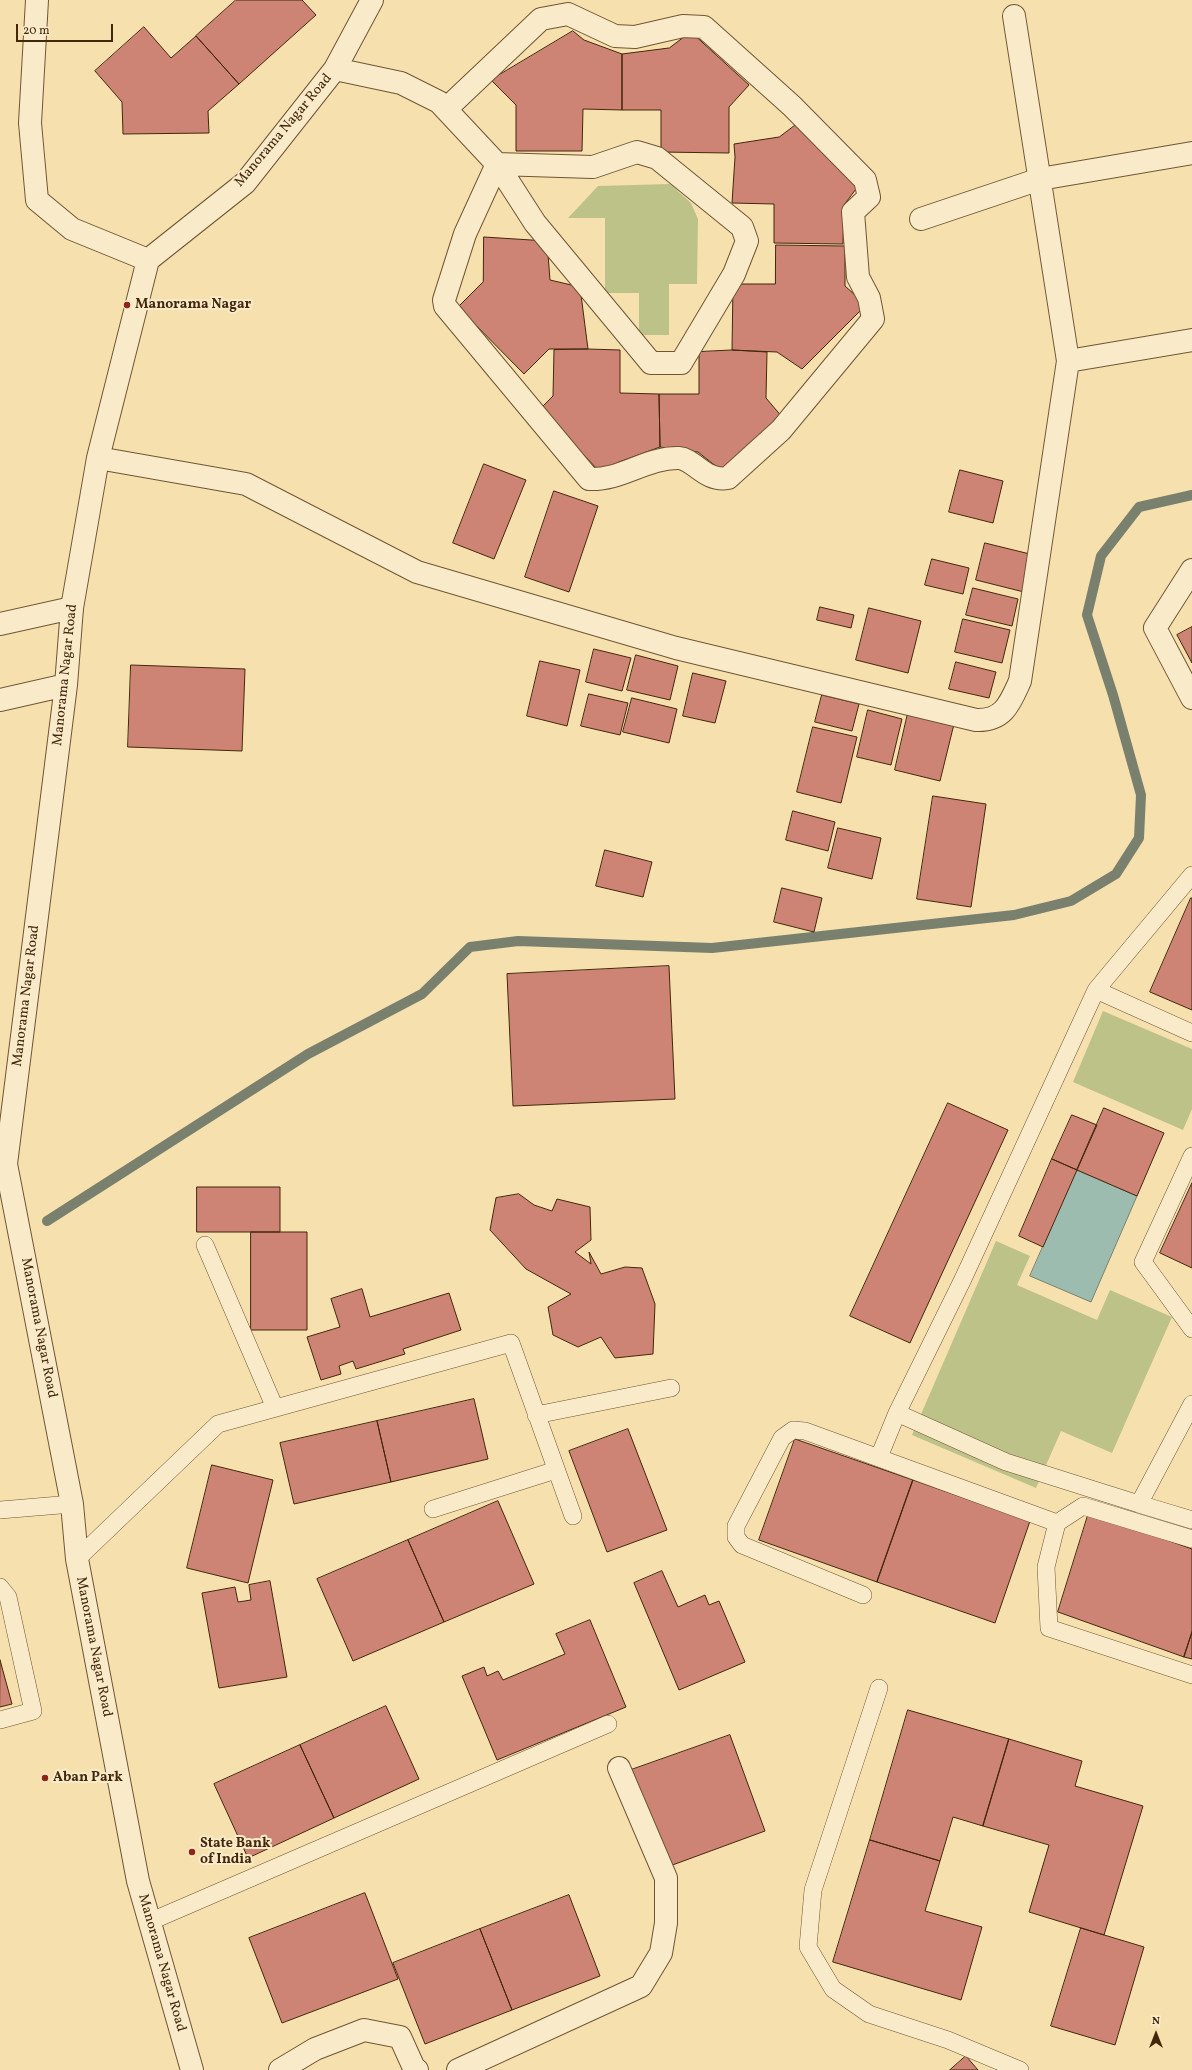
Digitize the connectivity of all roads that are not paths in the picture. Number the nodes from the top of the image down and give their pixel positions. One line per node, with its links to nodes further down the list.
1 (37, 0): 10 (street)
2 (372, 0): 4 (street, Manorama Nagar Road)
3 (1014, 16): 8 (street)
4 (335, 69): 5 (street); 10 (street, Manorama Nagar Road)
5 (446, 109): 7 (street); 7 (street)
6 (1192, 153): 8 (street)
7 (497, 164): 7 (street)
8 (1040, 179): 9 (street); 12 (street)
9 (921, 219)
10 (148, 260): 13 (street, Manorama Nagar Road)
11 (1192, 340): 12 (street)
12 (1068, 361): 13 (street)
13 (98, 458): 15 (street, Manorama Nagar Road)
14 (1192, 570): 18 (street)
15 (72, 608): 16 (street); 17 (street, Manorama Nagar Road)
16 (0, 624)
17 (66, 684): 19 (street); 24 (street, Manorama Nagar Road)
18 (1192, 698)
19 (0, 700)
20 (1192, 875): 21 (lane)
21 (1096, 990): 22 (lane); 30 (lane)
22 (1192, 1033)
23 (1192, 1156): 26 (lane)
24 (3, 1163): 34 (street, Manorama Nagar Road)
25 (205, 1245): 29 (lane)
26 (1192, 1328)
27 (671, 1388): 31 (lane)
28 (1192, 1404): 35 (lane)
29 (276, 1408): 31 (lane); 42 (lane)
30 (897, 1413): 32 (lane); 35 (lane)
31 (536, 1415): 33 (lane)
32 (879, 1457): 40 (lane); 44 (lane)
33 (556, 1470): 36 (lane); 38 (lane)
34 (72, 1504): 37 (lane); 42 (street, Manorama Nagar Road)
35 (1139, 1504): 39 (lane)
36 (433, 1509)
37 (0, 1510)
38 (573, 1516)
39 (1192, 1520)
40 (1057, 1523): 41 (lane); 45 (lane)
41 (1192, 1539)
42 (77, 1559): 50 (street, Manorama Nagar Road)
43 (0, 1586): 47 (lane)
44 (863, 1595)
45 (1192, 1675)
46 (879, 1688): 55 (lane)
47 (0, 1720)
48 (608, 1724): 50 (lane)
49 (619, 1768): 54 (street)
50 (149, 1922): 51 (street, Manorama Nagar Road)
51 (192, 2070)
52 (280, 2070): 53 (street)
53 (417, 2070)
54 (458, 2070)
55 (1020, 2070)

